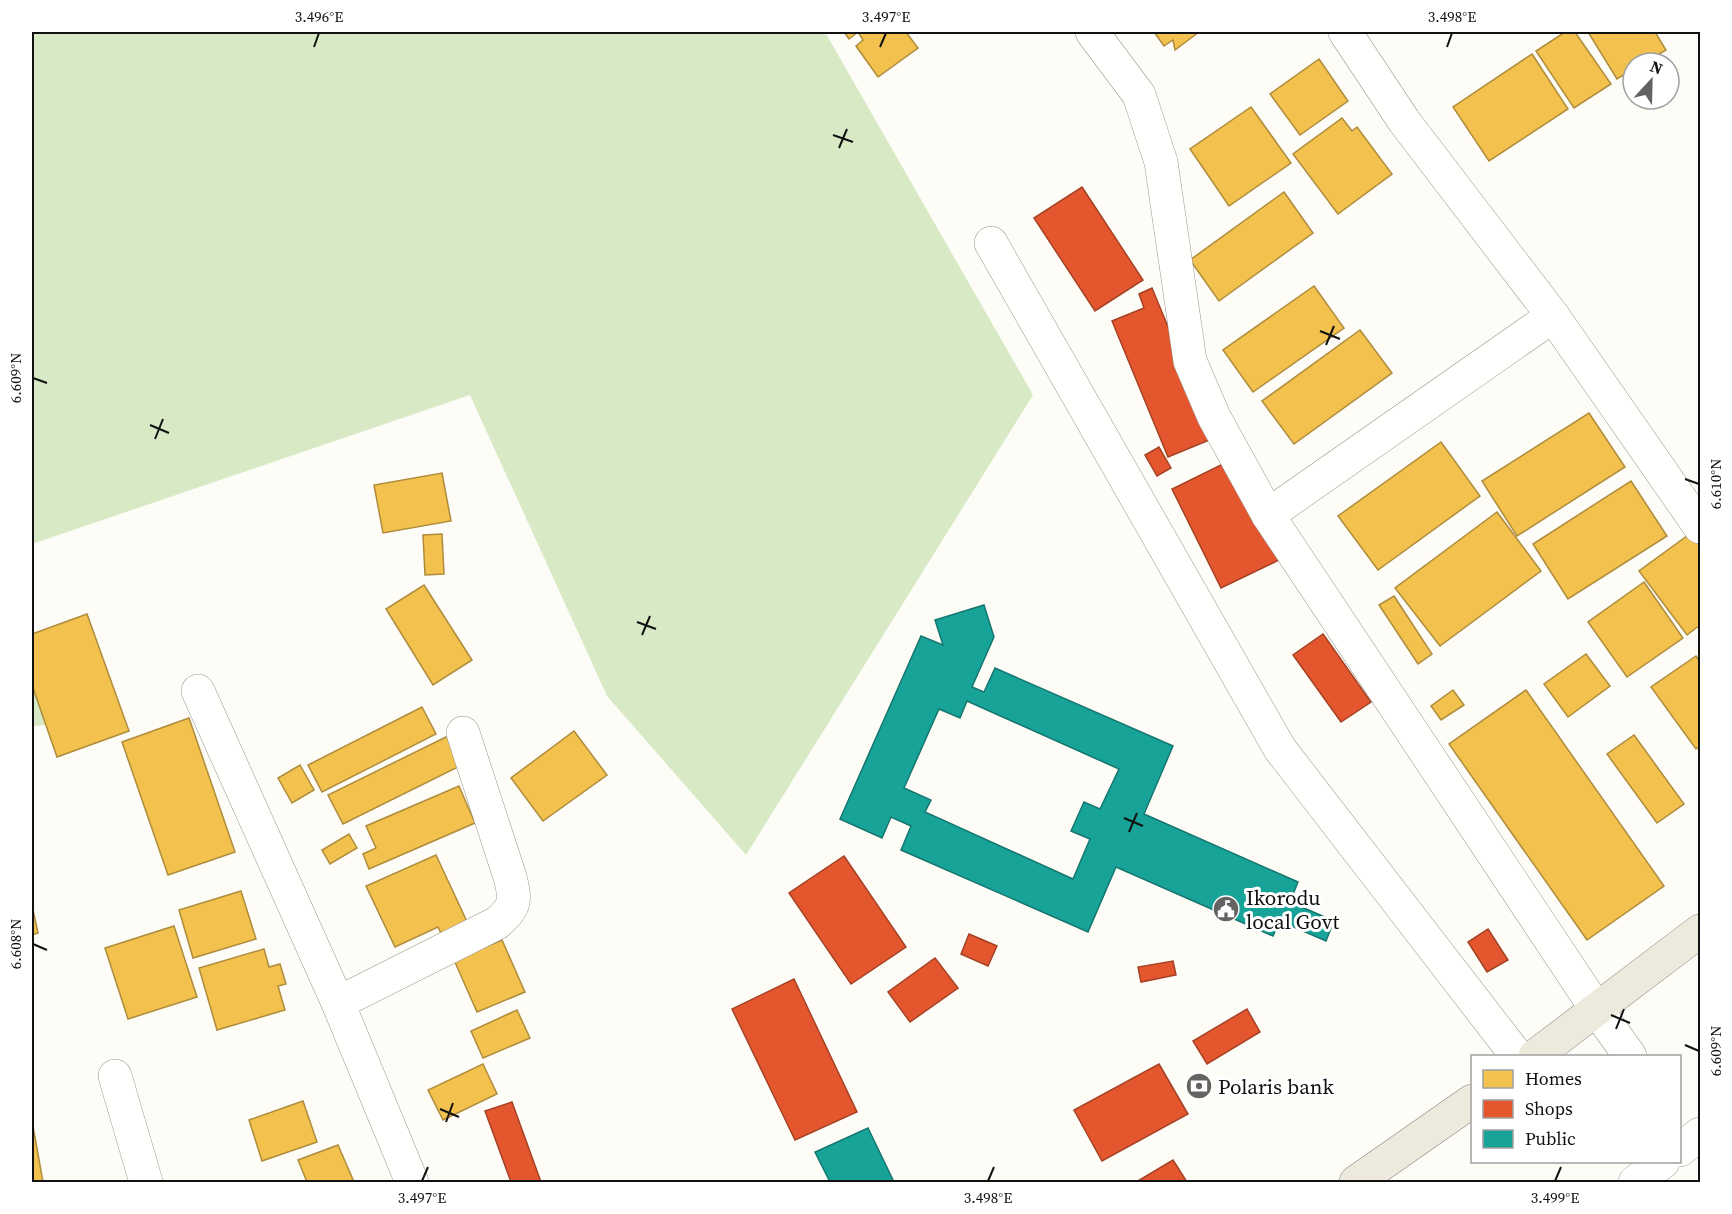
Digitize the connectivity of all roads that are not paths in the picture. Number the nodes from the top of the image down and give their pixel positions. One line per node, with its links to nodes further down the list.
1 (1092, 32): 5 (street)
2 (1345, 32): 4 (street)
3 (991, 243): 12 (street)
4 (1552, 316): 5 (street); 6 (street)
5 (1268, 515): 11 (street)
6 (1701, 527)
7 (198, 691): 10 (street)
8 (463, 733): 10 (street)
9 (1701, 931): 11 (main road)
10 (338, 1003): 19 (street)
11 (1597, 1010): 13 (main road); 14 (street)
12 (1515, 1055)
13 (1536, 1055)
14 (1629, 1055)
15 (115, 1076): 18 (street)
16 (1471, 1102): 20 (main road)
17 (1661, 1163): 21 (street)
18 (146, 1182)
19 (412, 1182)
20 (1356, 1182)
21 (1635, 1182)

